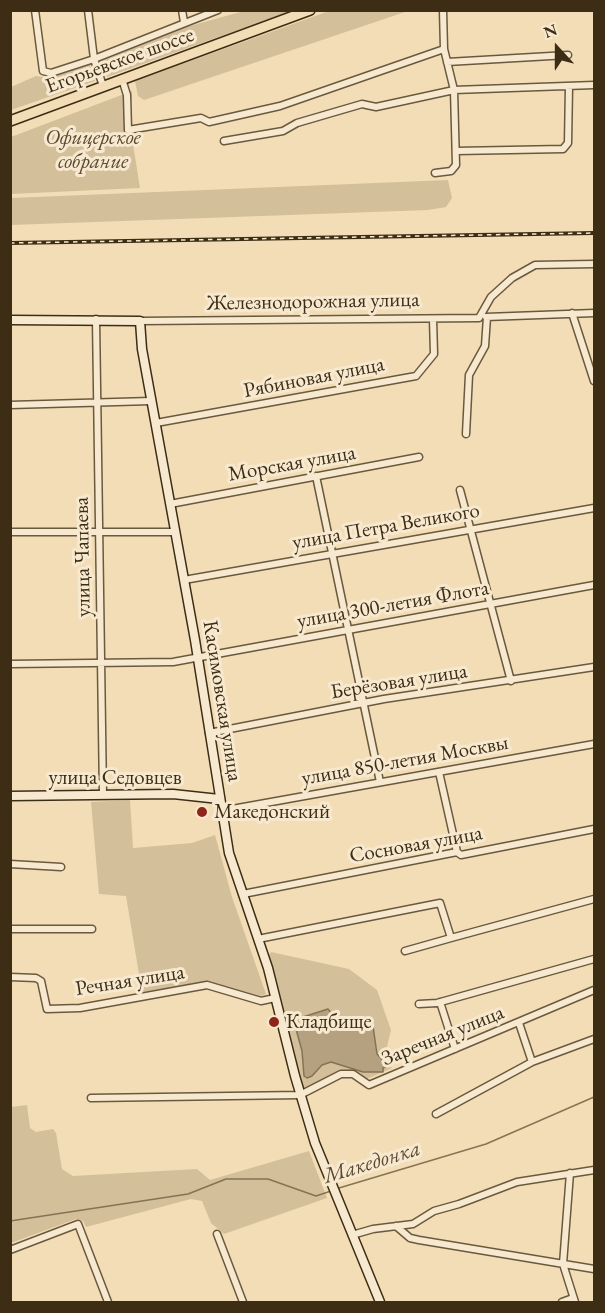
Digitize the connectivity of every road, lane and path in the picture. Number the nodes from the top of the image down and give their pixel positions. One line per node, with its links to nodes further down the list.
1 (34, 10): 10 (street)
2 (88, 10): 10 (street)
3 (182, 10): 7 (street)
4 (218, 10): 7 (street)
5 (310, 10): 12 (main road, Егорьевское шоссе)
6 (443, 10): 8 (street)
7 (184, 22): 10 (street)
8 (444, 49): 11 (street); 12 (street)
9 (568, 55): 11 (street)
10 (94, 59): 14 (street)
11 (447, 62): 16 (street)
12 (122, 79): 14 (main road, Егорьевское шоссе)
13 (594, 85): 15 (street)
14 (103, 86): 17 (main road, Егорьевское шоссе)
15 (569, 86): 16 (street); 19 (street)
16 (454, 90): 18 (street); 19 (street)
17 (10, 120)
18 (224, 141)
19 (456, 151): 20 (street)
20 (435, 173)
21 (594, 264): 25 (street)
22 (572, 313): 23 (street, Железнодорожная улица); 24 (street, Железнодорожная улица); 30 (street)
23 (594, 313)
24 (487, 317): 25 (street, Железнодорожная улица); 35 (street)
25 (479, 318): 26 (street, Железнодорожная улица)
26 (433, 319): 29 (street, Железнодорожная улица); 34 (street, Рябиновая улица)
27 (10, 320): 28 (main road, Железнодорожная улица)
28 (96, 320): 29 (main road, Железнодорожная улица); 32 (street, улица Чапаева)
29 (140, 321): 31 (main road, Касимовская улица)
30 (594, 381)
31 (151, 401): 32 (street); 34 (main road, Касимовская улица)
32 (99, 404): 33 (street); 41 (street, улица Чапаева)
33 (10, 405)
34 (156, 423): 39 (main road, Касимовская улица)
35 (466, 434)
36 (419, 457): 37 (street, Морская улица)
37 (316, 476): 39 (street, Морская улица); 45 (street)
38 (460, 489): 42 (street)
39 (170, 504): 44 (main road, Касимовская улица)
40 (594, 508): 42 (street, улица Петра Великого)
41 (98, 530): 43 (street); 44 (street); 52 (street, улица Чапаева)
42 (470, 530): 45 (street, улица Петра Великого); 48 (street)
43 (10, 532)
44 (175, 532): 46 (main road, Касимовская улица)
45 (333, 554): 46 (street, улица Петра Великого); 49 (street)
46 (184, 580): 50 (main road, Касимовская улица)
47 (594, 585): 48 (street, улица 300-летия Флота)
48 (491, 603): 49 (street, улица 300-летия Флота); 54 (street)
49 (348, 630): 50 (street, улица 300-летия Флота); 55 (street)
50 (198, 658): 52 (street, улица 300-летия Флота); 56 (main road, Касимовская улица)
51 (10, 664): 52 (street, улица 300-летия Флота)
52 (100, 664): 60 (street, улица Чапаева)
53 (594, 668): 54 (street, Берёзовая улица)
54 (511, 681): 55 (street, Берёзовая улица)
55 (362, 704): 56 (street, Берёзовая улица); 59 (street)
56 (209, 733): 62 (main road, Касимовская улица)
57 (594, 744): 58 (street, улица 850-летия Москвы)
58 (439, 772): 59 (street, улица 850-летия Москвы); 65 (street)
59 (380, 782): 63 (street, улица 850-летия Москвы)
60 (103, 795): 61 (main road, улица Седовцев); 62 (main road, улица Седовцев)
61 (10, 796)
62 (219, 799): 63 (main road, Касимовская улица)
63 (221, 811): 68 (main road, Касимовская улица)
64 (594, 829): 65 (street, Сосновая улица)
65 (457, 852): 68 (street, Сосновая улица)
66 (10, 864): 67 (street)
67 (61, 867)
68 (243, 894): 73 (main road, Касимовская улица)
69 (594, 899): 72 (street)
70 (10, 929): 71 (street)
71 (92, 929)
72 (451, 938): 73 (street); 74 (street)
73 (258, 939): 78 (main road, Касимовская улица)
74 (405, 951)
75 (594, 959): 79 (street)
76 (10, 977): 78 (street, Речная улица)
77 (594, 990): 81 (street, Заречная улица)
78 (275, 998): 85 (main road, Касимовская улица)
79 (440, 1002): 80 (street); 83 (street)
80 (418, 1004)
81 (519, 1023): 83 (street, Заречная улица); 84 (street)
82 (594, 1039): 84 (street)
83 (455, 1049): 85 (street, Заречная улица)
84 (532, 1062): 87 (street)
85 (300, 1095): 86 (street, Заречная улица); 92 (main road, Касимовская улица)
86 (91, 1098)
87 (436, 1114)
88 (594, 1170): 89 (street)
89 (570, 1173): 90 (street); 94 (street)
90 (396, 1226): 92 (street); 94 (street)
91 (217, 1234): 98 (street)
92 (352, 1235): 99 (main road, Касимовская улица)
93 (10, 1250): 97 (street)
94 (563, 1264): 95 (street); 96 (street)
95 (594, 1269)
96 (574, 1300): 100 (street)
97 (108, 1302)
98 (243, 1302)
99 (380, 1302)
100 (562, 1302)

